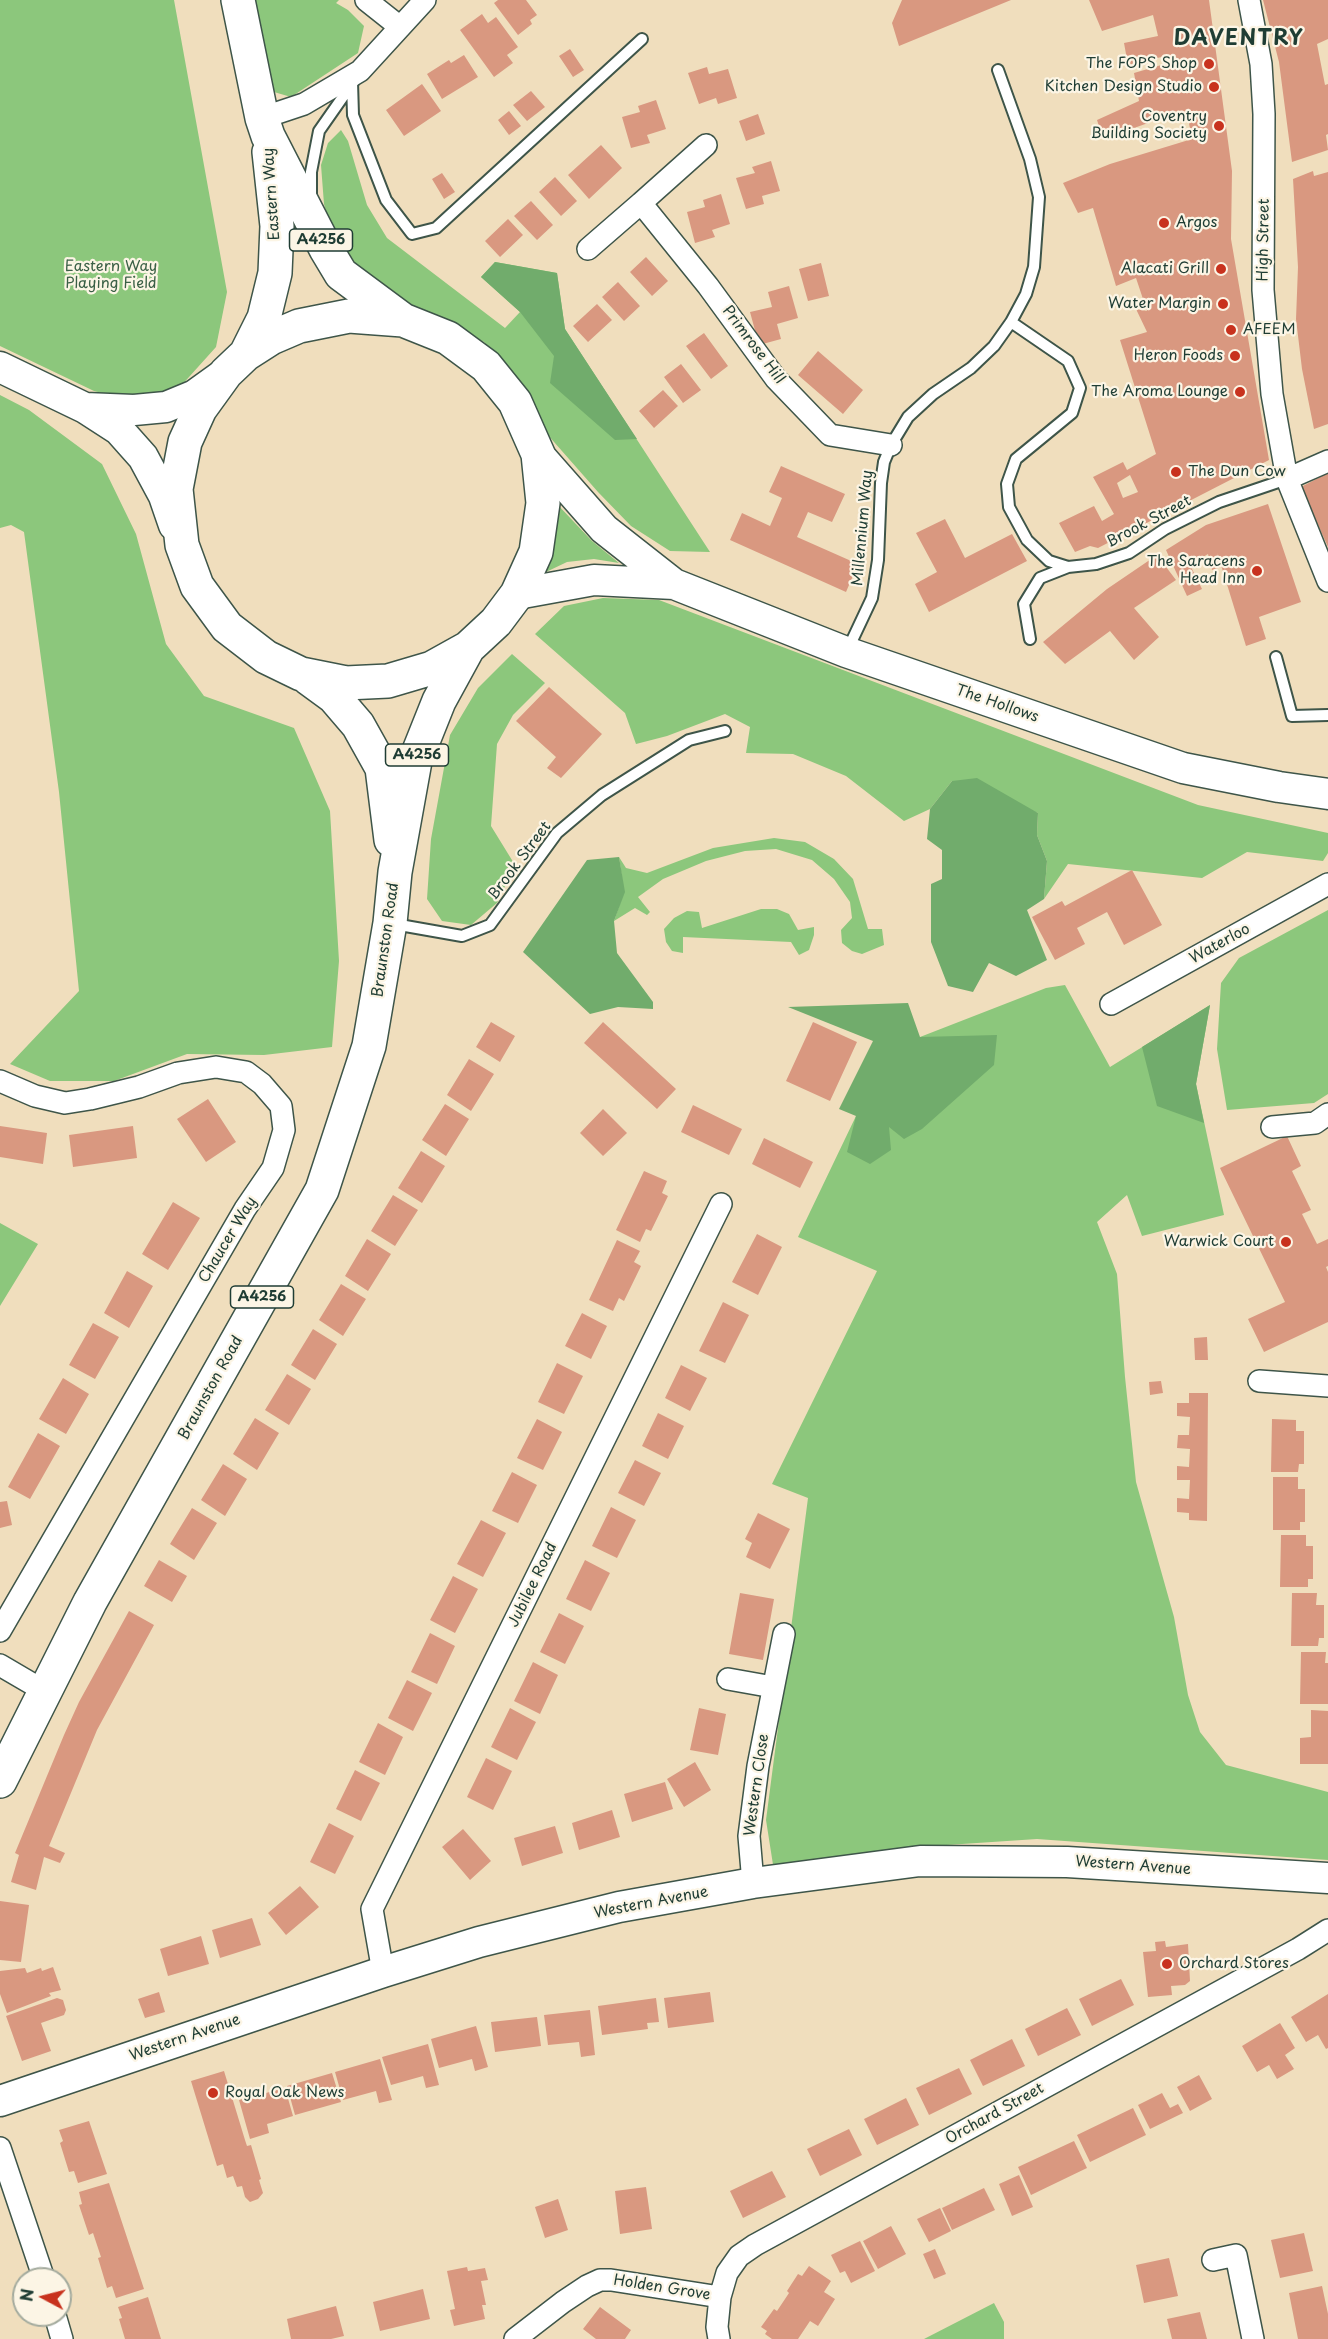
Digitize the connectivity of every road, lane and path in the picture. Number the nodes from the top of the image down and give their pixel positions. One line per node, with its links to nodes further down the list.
1 (238, 0): 9 (main road, Eastern Way / A4256)
2 (366, 0): 5 (street)
3 (425, 0): 5 (street)
4 (1249, 0): 22 (street, High Street)
5 (400, 27): 8 (street)
6 (642, 39): 8 (lane)
7 (998, 70): 15 (lane, Millennium Way)
8 (356, 77): 9 (street); 12 (lane)
9 (265, 127): 12 (main road, Eastern Way / A4256); 16 (main road, Eastern Way / A4256)
10 (706, 145): 11 (street)
11 (641, 203): 13 (street); 19 (street, Primrose Hill)
12 (311, 219): 14 (main road, Eastern Way / A4256)
13 (588, 249)
14 (403, 320): 16 (main road); 20 (main road)
15 (1011, 322): 19 (lane, Millennium Way); 24 (lane)
16 (236, 363): 18 (street); 23 (main road)
17 (0, 367): 18 (street)
18 (85, 408): 23 (street)
19 (891, 445): 30 (lane, Millennium Way)
20 (537, 454): 26 (street); 27 (main road)
21 (1328, 461): 22 (street)
22 (1287, 479): 24 (lane, Brook Street); 25 (street, High Street)
23 (182, 545): 32 (main road)
24 (1068, 567): 28 (lane, Brook Street)
25 (1328, 581)
26 (674, 584): 27 (street); 30 (street, The Hollows)
27 (517, 594): 29 (main road)
28 (1030, 639)
29 (468, 648): 32 (main road); 36 (main road, Braunston Road / A4256)
30 (846, 652): 35 (street, The Hollows)
31 (1276, 657): 33 (lane)
32 (301, 674): 36 (main road, Braunston Road / A4256)
33 (1328, 715)
34 (725, 731): 38 (lane, Brook Street)
35 (1328, 794)
36 (396, 872): 38 (main road, Braunston Road / A4256)
37 (1328, 884): 39 (street, Waterloo)
38 (390, 923): 51 (main road, Braunston Road / A4256)
39 (1111, 1004)
40 (0, 1081): 46 (street, Chaucer Way)
41 (1328, 1114): 42 (street)
42 (1272, 1127)
43 (721, 1203): 56 (street, Jubilee Road)
44 (1259, 1381): 45 (street)
45 (1328, 1386)
46 (0, 1631)
47 (784, 1634): 50 (street, Western Close)
48 (0, 1665): 51 (street)
49 (728, 1680): 50 (street)
50 (773, 1687): 54 (street, Western Close)
51 (46, 1692): 52 (main road, Braunston Road)
52 (0, 1782)
53 (1328, 1878): 54 (street, Western Avenue)
54 (753, 1883): 56 (street, Western Avenue)
55 (1328, 1930): 61 (street, Orchard Street)
56 (383, 1971): 57 (street, Western Avenue)
57 (0, 2101)
58 (0, 2148): 60 (street)
59 (1213, 2260): 64 (street)
60 (40, 2267)
61 (720, 2297): 62 (street, Holden Grove); 63 (street, Orchard Street)
62 (515, 2339)
63 (719, 2339)
64 (1253, 2339)

